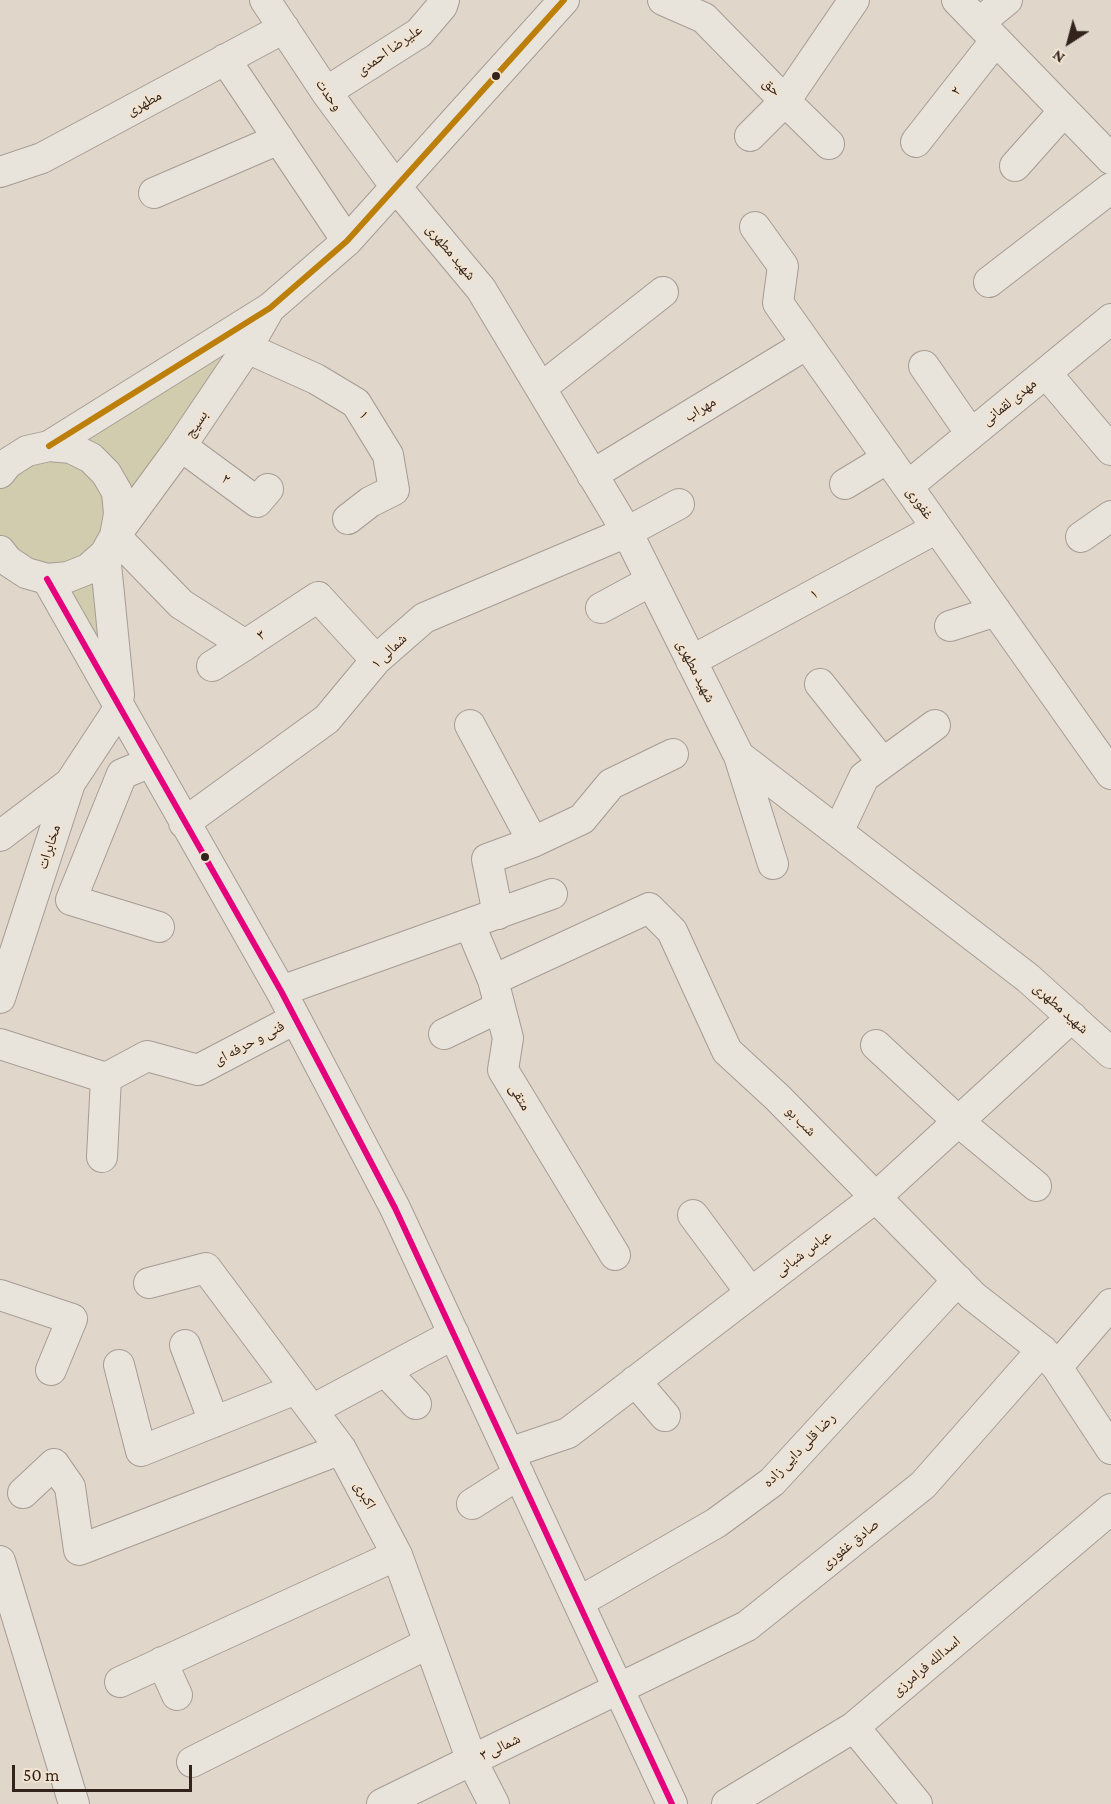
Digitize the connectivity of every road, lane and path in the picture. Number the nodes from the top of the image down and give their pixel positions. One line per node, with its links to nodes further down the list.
1 (265, 0): 8 (street, وحدت)
2 (444, 0): 11 (street, علیرضا احمدی)
3 (564, 0): 21 (street, بسیج)
4 (663, 0): 12 (street, حق)
5 (854, 0): 12 (street, حق)
6 (957, 0): 9 (street)
7 (1008, 0): 9 (street, ۲)
8 (284, 27): 10 (street, مطهری); 11 (street, وحدت)
9 (988, 31): 13 (street); 16 (street, ۲)
10 (225, 59): 15 (street); 20 (street, مطهری)
11 (326, 92): 21 (street, وحدت)
12 (785, 101): 14 (street); 17 (street)
13 (1064, 111): 18 (street); 19 (street)
14 (750, 136)
15 (279, 139): 23 (street); 25 (street)
16 (916, 142)
17 (829, 144)
18 (1111, 159)
19 (1015, 166)
20 (0, 172)
21 (396, 187): 25 (street, بسیج); 34 (street, شهید مطهری)
22 (1111, 188): 26 (street)
23 (154, 194)
24 (755, 227): 30 (street, غفوری)
25 (347, 241): 28 (street, بسیج)
26 (989, 282)
27 (663, 292): 34 (street)
28 (270, 308): 31 (street, بسیج); 36 (street, بسیج)
29 (1111, 319): 33 (street, مهدی لقمانی)
30 (807, 344): 39 (street, غفوری); 41 (street, مهراب)
31 (247, 348): 37 (street, بسیج); 47 (street, ۱)
32 (924, 366): 35 (street)
33 (1046, 372): 35 (street, مهدی لقمانی); 38 (street)
34 (541, 388): 41 (street, شهید مطهری)
35 (971, 434): 43 (street, مهدی لقمانی)
36 (49, 446): 40 (street); 51 (street)
37 (181, 446): 44 (street, ۲); 51 (street, بسیج)
38 (1111, 450)
39 (888, 458): 42 (street); 43 (street, غفوری)
40 (3, 467)
41 (592, 475): 49 (street, شهید مطهری)
42 (846, 484)
43 (908, 486): 48 (street, غفوری)
44 (268, 489)
45 (679, 504): 49 (street, ۱ شمالی)
46 (1111, 516): 50 (street)
47 (348, 519)
48 (937, 528): 56 (street, غفوری); 60 (street, ۱)
49 (627, 532): 54 (street, شهید مطهری); 59 (street, ۱ شمالی)
50 (1081, 537)
51 (110, 545): 53 (street, بسیج); 58 (street, ۳); 63 (street)
52 (3, 558): 53 (street)
53 (47, 579): 63 (street)
54 (651, 581): 55 (street); 60 (street, شهید مطهری)
55 (602, 608)
56 (996, 611): 57 (street); 70 (street, غفوری)
57 (951, 626)
58 (245, 645): 59 (street, ۳); 61 (street)
59 (376, 660): 72 (street, ۱ شمالی)
60 (692, 661): 67 (street, شهید مطهری)
61 (212, 666)
62 (820, 684): 69 (street)
63 (120, 707): 68 (street); 71 (street, مخابرات)
64 (470, 725): 75 (street)
65 (935, 725): 69 (street)
66 (673, 754): 75 (street)
67 (739, 756): 73 (street, شهید مطهری); 76 (street)
68 (151, 762): 72 (street); 80 (street)
69 (884, 763): 73 (street)
70 (1111, 774)
71 (70, 783): 74 (street); 83 (street, مخابرات)
72 (184, 823): 81 (street)
73 (838, 832): 84 (street, شهید مطهری)
74 (0, 836)
75 (533, 842): 78 (street)
76 (773, 864)
77 (552, 894): 78 (street)
78 (498, 914): 79 (street)
79 (470, 925): 81 (street); 82 (street, متقی)
80 (159, 927)
81 (281, 992): 85 (street)
82 (496, 993): 86 (street); 94 (street, شب بو); 96 (street, متقی)
83 (0, 998)
84 (1072, 1017): 89 (street, شهید مطهری); 91 (street, عباس شبانی)
85 (295, 1019): 90 (street, فنی و حرفه ای); 102 (street)
86 (444, 1034)
87 (0, 1044): 90 (street)
88 (876, 1045): 91 (street)
89 (1111, 1053)
90 (106, 1078): 92 (street)
91 (958, 1122): 93 (street); 94 (street, عباس شبانی)
92 (102, 1157)
93 (1036, 1186)
94 (876, 1197): 97 (street, شب بو); 99 (street, عباس شبانی)
95 (693, 1215): 99 (street)
96 (615, 1255)
97 (957, 1280): 104 (street, شب بو); 121 (street, رضا قلی دایی زاده)
98 (149, 1283): 109 (street, اکبری)
99 (751, 1293): 108 (street, عباس شبانی)
100 (0, 1295): 106 (street)
101 (1111, 1304): 104 (street)
102 (454, 1334): 107 (street); 115 (street)
103 (185, 1345): 112 (street)
104 (1050, 1358): 114 (street, شب بو); 125 (street, صادق غفوری)
105 (119, 1365): 112 (street)
106 (51, 1370)
107 (385, 1371): 109 (street); 110 (street)
108 (635, 1381): 111 (street); 115 (street, عباس شبانی)
109 (304, 1399): 112 (street); 113 (street, اکبری)
110 (416, 1404)
111 (665, 1416)
112 (214, 1422)
113 (341, 1449): 116 (street); 119 (street, اکبری)
114 (1111, 1449)
115 (514, 1463): 117 (street, عباس شبانی); 121 (street)
116 (23, 1493)
117 (472, 1504)
118 (1111, 1509): 127 (street, اسدالله فرامرزی)
119 (397, 1555): 122 (street, اکبری); 123 (street)
120 (0, 1561): 130 (street)
121 (579, 1602): 125 (street)
122 (429, 1643): 128 (street, اکبری); 129 (street)
123 (162, 1662): 124 (street); 126 (street)
124 (120, 1682)
125 (619, 1690): 128 (street, ۳ شمالی); 133 (street)
126 (177, 1695)
127 (854, 1727): 134 (street, اسدالله فرامرزی); 135 (street)
128 (472, 1761): 131 (street, ۳ شمالی); 132 (street, اکبری)
129 (192, 1762)
130 (74, 1804)
131 (382, 1804)
132 (494, 1804)
133 (672, 1804)
134 (727, 1804)
135 (917, 1804)

